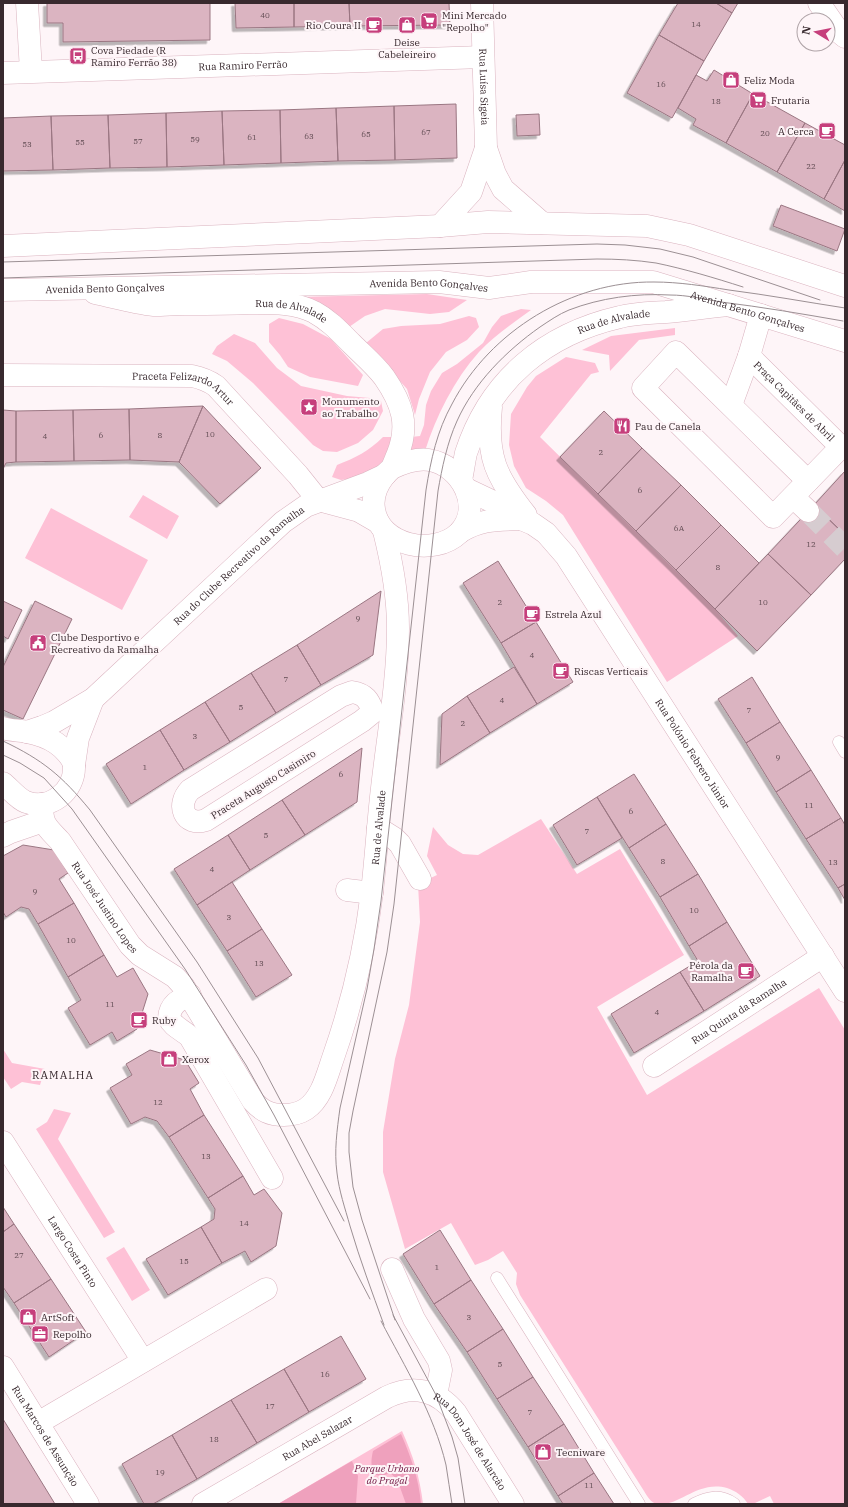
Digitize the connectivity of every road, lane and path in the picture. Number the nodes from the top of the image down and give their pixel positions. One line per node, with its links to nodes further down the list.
1 (27, 3): 6 (street)
2 (482, 3): 5 (street, Rua Luísa Sigeia)
3 (822, 4): 4 (street)
4 (845, 37)
5 (483, 57): 6 (street, Rua Ramiro Ferrão); 8 (street, Rua Luísa Sigeia)
6 (31, 71): 7 (street, Rua Ramiro Ferrão)
7 (3, 73)
8 (486, 148): 9 (street, Rua Luísa Sigeia); 10 (street, Rua Luísa Sigeia)
9 (542, 223): 10 (street); 12 (street)
10 (440, 226): 11 (street)
11 (3, 246)
12 (845, 286)
13 (78, 289): 14 (street, Avenida Bento Gonçalves); 15 (street, Avenida Bento Gonçalves); 23 (street, Rua de Alvalade)
14 (3, 290)
15 (729, 305): 16 (street, Avenida Bento Gonçalves); 20 (street, Rua de Alvalade)
16 (761, 315): 17 (street, Avenida Bento Gonçalves); 18 (street, Praça Capitães de Abril)
17 (845, 341)
18 (749, 356): 21 (street, Praça Capitães de Abril); 22 (street, Praça Capitães de Abril)
19 (3, 375): 26 (street, Praceta Felizardo Artur)
20 (492, 399): 25 (street, Rua de Alvalade); 27 (street, Rua Polónio Febrero Júnior)
21 (731, 405): 24 (street, Praça Capitães de Abril); 24 (street, Praça Capitães de Abril)
22 (843, 446): 24 (street, Praça Capitães de Abril)
23 (388, 472): 25 (street); 26 (street, Rua do Clube Recreativo da Ramalha); 28 (street)
24 (808, 481)
25 (464, 484): 27 (street, Rua Polónio Febrero Júnior); 29 (street)
26 (318, 500): 28 (street); 31 (street, Rua do Clube Recreativo da Ramalha)
27 (527, 522): 29 (street); 42 (street, Rua Polónio Febrero Júnior)
28 (381, 526): 29 (street); 37 (street, Rua de Alvalade)
29 (460, 532)
30 (341, 696): 30 (street, Praceta Augusto Casimiro)
31 (92, 699): 33 (street, Rua do Clube Recreativo da Ramalha); 34 (street)
32 (3, 728): 33 (street)
33 (27, 732): 34 (street)
34 (74, 765): 36 (street)
35 (3, 783): 36 (street)
36 (43, 812): 38 (street); 44 (street, Rua José Justino Lopes)
37 (378, 828): 39 (street); 41 (street, Rua de Alvalade)
38 (3, 836)
39 (420, 879)
40 (347, 890): 41 (street)
41 (372, 893): 46 (street, Rua de Alvalade)
42 (823, 956): 43 (street, Rua Polónio Febrero Júnior); 45 (street, Rua Quinta da Ramalha)
43 (845, 991)
44 (190, 995): 46 (street, Rua José Justino Lopes); 48 (street)
45 (654, 1066)
46 (300, 1112)
47 (3, 1142): 52 (street, Largo Costa Pinto)
48 (272, 1178)
49 (392, 1269): 54 (street, Rua Dom José de Alarcão)
50 (497, 1278): 59 (lane)
51 (266, 1289): 52 (street)
52 (143, 1361): 55 (street)
53 (3, 1367): 55 (street, Rua Marcos de Assunção)
54 (436, 1395): 57 (street, Rua Abel Salazar); 58 (street, Rua Dom José de Alarcão)
55 (38, 1423): 56 (street, Rua Marcos de Assunção)
56 (88, 1504)
57 (203, 1504)
58 (513, 1504)
59 (639, 1504)
60 (694, 1504): 61 (lane)
61 (734, 1504)

